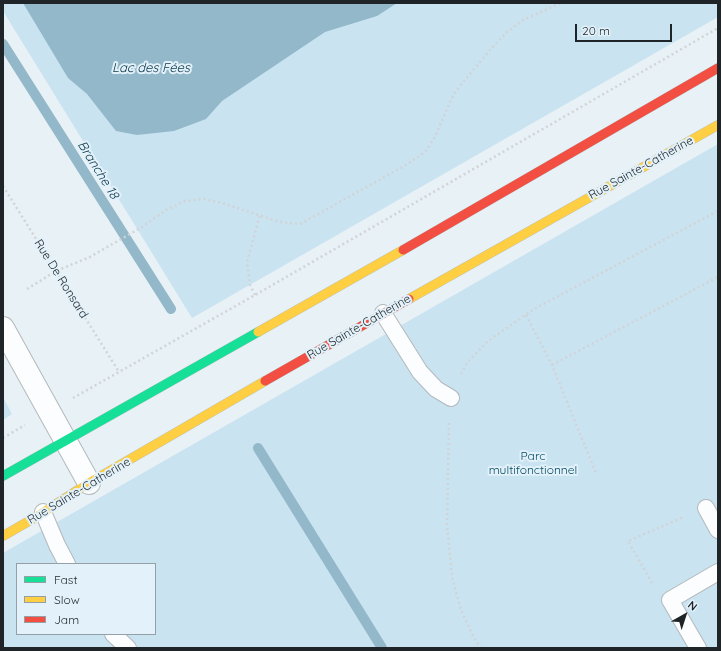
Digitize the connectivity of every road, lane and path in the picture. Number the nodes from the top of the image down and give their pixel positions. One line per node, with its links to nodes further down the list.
1 (560, 3): 7 (path)
2 (718, 28): 11 (path)
3 (718, 68): 21 (street)
4 (718, 125): 12 (street, Rue Sainte-Catherine)
5 (3, 186): 8 (path, Rue De Ronsard)
6 (718, 211): 13 (path)
7 (260, 215): 8 (path); 11 (path)
8 (56, 270): 10 (path); 16 (path, Rue De Ronsard)
9 (718, 277): 15 (path)
10 (27, 289)
11 (255, 295): 16 (path)
12 (383, 313): 18 (lane); 24 (street, Rue Sainte-Catherine)
13 (526, 315): 15 (path); 18 (path)
14 (3, 328): 21 (street)
15 (552, 365): 22 (path)
16 (119, 372): 17 (path)
17 (85, 392)
18 (451, 398): 35 (path)
19 (21, 428): 20 (path)
20 (3, 438)
21 (66, 441): 23 (street); 24 (street)
22 (596, 473)
23 (3, 476)
24 (89, 483): 26 (street, Rue Sainte-Catherine)
25 (706, 508): 28 (lane)
26 (43, 512): 29 (street, Rue Sainte-Catherine); 30 (lane)
27 (685, 516): 32 (path)
28 (718, 530)
29 (3, 536)
30 (66, 563)
31 (718, 572): 36 (lane)
32 (656, 589)
33 (114, 635): 34 (lane)
34 (128, 648)
35 (481, 648)
36 (698, 648)

